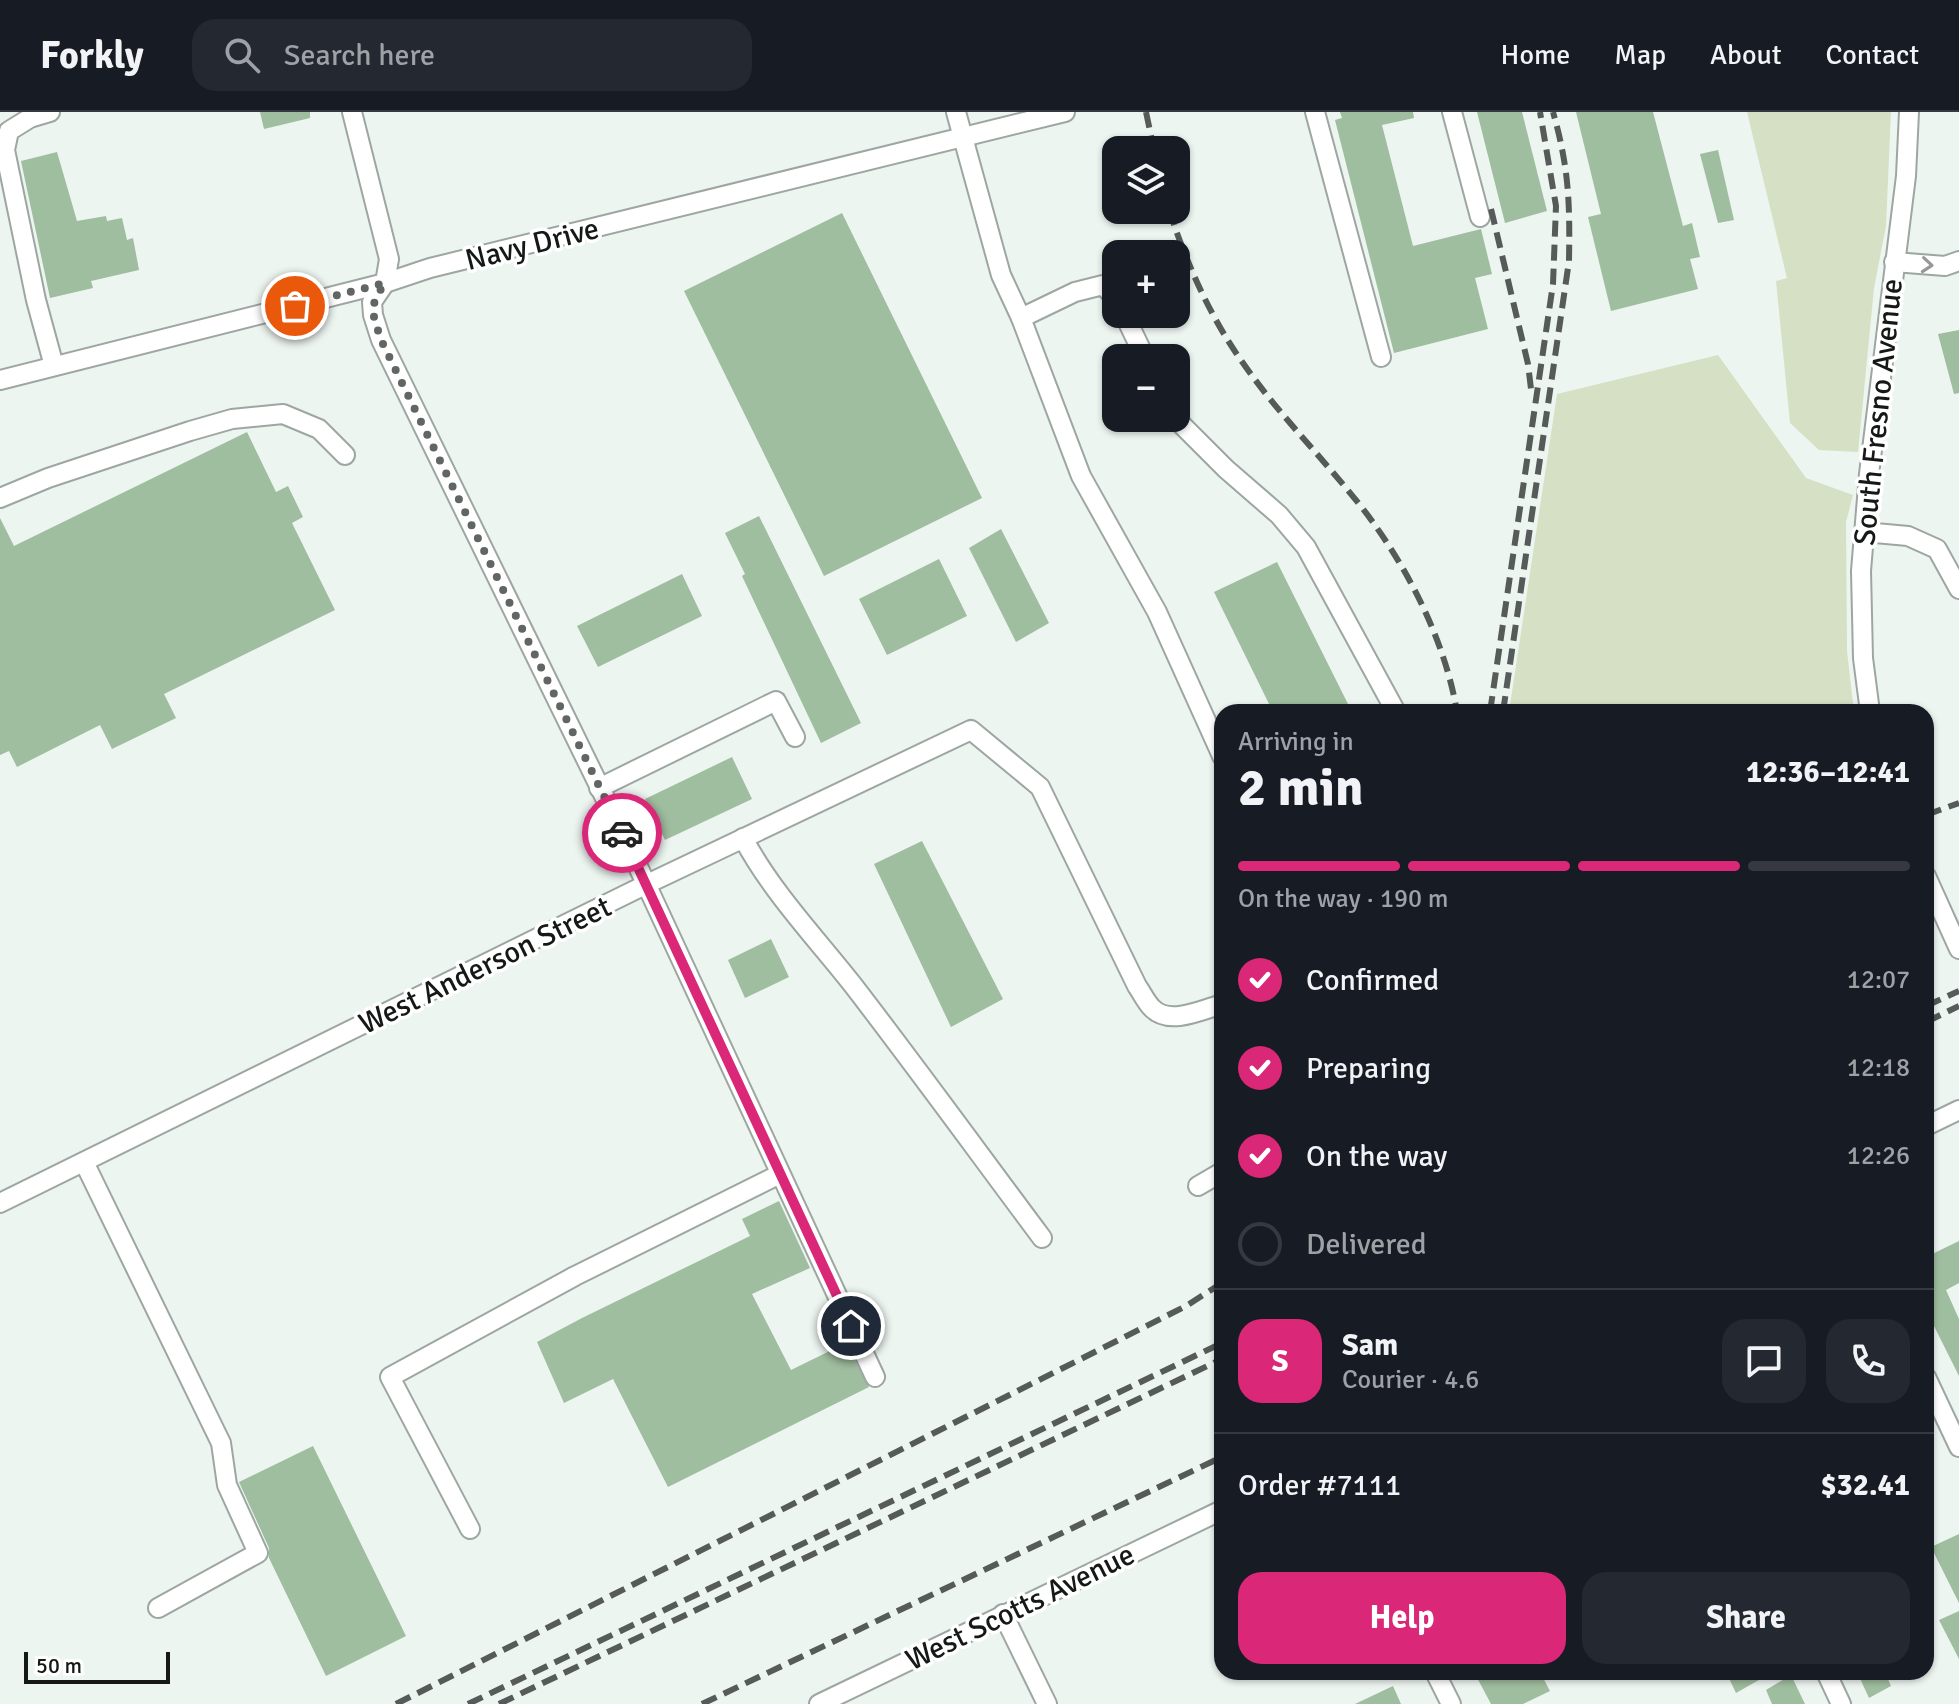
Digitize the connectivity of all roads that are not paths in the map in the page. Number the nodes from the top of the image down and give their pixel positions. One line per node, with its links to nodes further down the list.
1 (50, 112): 16 (street)
2 (352, 112): 12 (street)
3 (956, 112): 8 (street)
4 (1065, 112): 8 (street, Navy Drive)
5 (1315, 112): 15 (street)
6 (1452, 112): 9 (street)
7 (1909, 112): 11 (street, South Fresno Avenue)
8 (962, 138): 12 (street, Navy Drive); 14 (street)
9 (1480, 217)
10 (1959, 261): 11 (street, one-way to 10)
11 (1894, 262): 21 (street, South Fresno Avenue)
12 (385, 283): 16 (street, Navy Drive); 27 (street)
13 (1102, 285): 14 (street)
14 (1021, 318): 26 (street)
15 (1381, 357)
16 (54, 366): 17 (street, Navy Drive)
17 (0, 380)
18 (1189, 432): 23 (street)
19 (345, 455): 20 (street)
20 (0, 498)
21 (1864, 532): 22 (street); 24 (street, South Fresno Avenue)
22 (1959, 589)
23 (1392, 704)
24 (1869, 704)
25 (795, 737): 27 (street)
26 (1214, 738)
27 (599, 788): 29 (street)
28 (743, 838): 29 (street, West Anderson Street); 32 (street, West Anderson Street); 40 (street)
29 (645, 885): 35 (street, West Anderson Street); 36 (street)
30 (1934, 894): 31 (street)
31 (1959, 949)
32 (1214, 1006)
33 (1959, 1110): 34 (street)
34 (1934, 1122)
35 (84, 1162): 39 (street, West Anderson Street); 46 (street)
36 (780, 1174): 41 (street); 45 (street)
37 (1214, 1177): 38 (street)
38 (1198, 1186)
39 (0, 1203)
40 (1042, 1238)
41 (875, 1377)
42 (1934, 1394): 43 (street)
43 (1959, 1447)
44 (1214, 1514): 47 (street, West Scotts Avenue)
45 (470, 1529)
46 (158, 1608)
47 (1003, 1614): 50 (street, West Scotts Avenue); 51 (street)
48 (1439, 1680): 52 (street)
49 (1830, 1680): 53 (street)
50 (819, 1704)
51 (1047, 1704)
52 (1451, 1704)
53 (1841, 1704)

